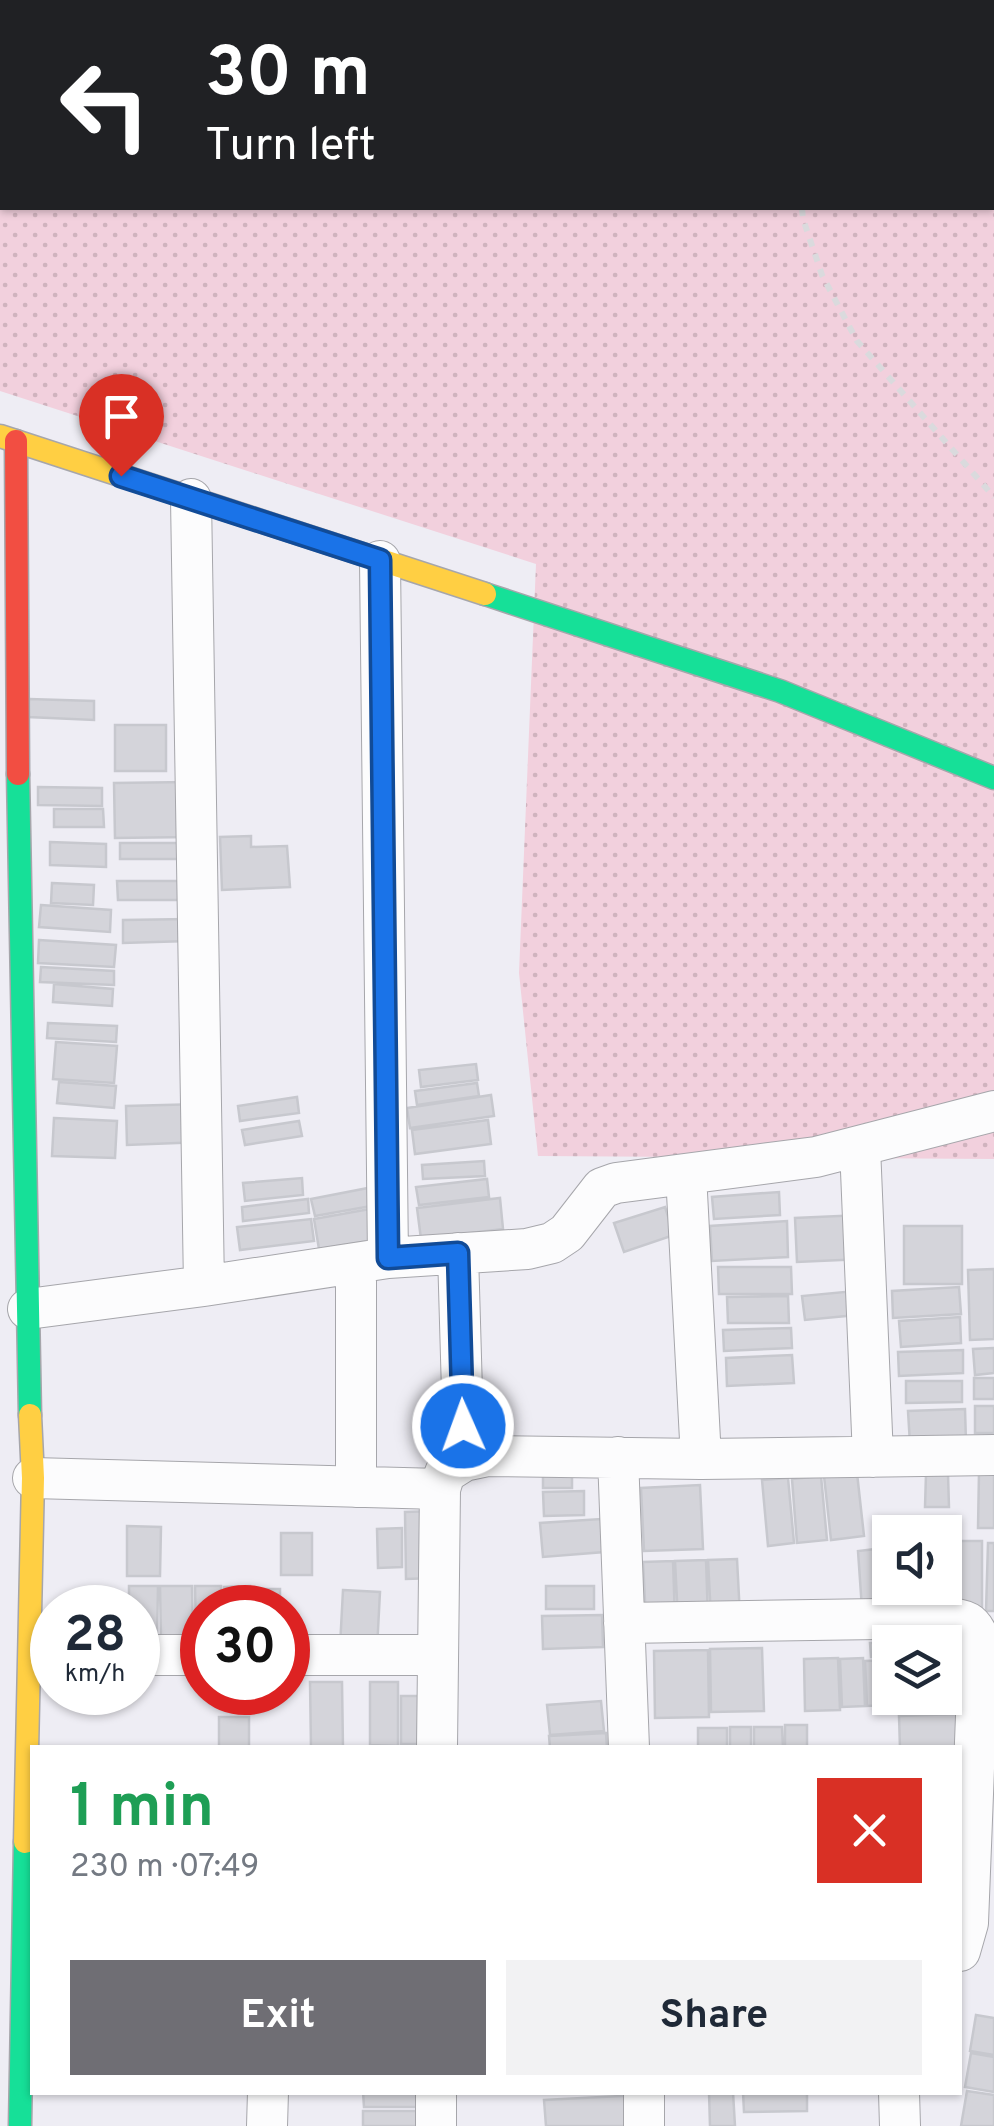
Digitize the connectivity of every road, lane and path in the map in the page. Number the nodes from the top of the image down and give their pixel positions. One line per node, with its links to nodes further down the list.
1 (802, 210): 3 (path)
2 (8, 439): 4 (street); 6 (street)
3 (994, 497)
4 (191, 498): 5 (street); 17 (street)
5 (380, 560): 8 (street); 16 (street)
6 (8, 640): 7 (street)
7 (9, 750): 9 (street)
8 (994, 778)
9 (10, 881): 10 (street)
10 (12, 1089): 14 (street)
11 (994, 1110): 12 (street)
12 (860, 1147): 13 (street); 20 (street)
13 (686, 1174): 15 (street); 22 (street)
14 (13, 1252): 18 (street)
15 (458, 1253): 16 (street); 23 (street)
16 (372, 1260): 17 (street); 25 (street)
17 (204, 1286): 18 (street)
18 (19, 1330): 24 (street)
19 (994, 1455): 20 (street)
20 (872, 1456): 22 (street)
21 (618, 1457): 22 (street); 23 (street); 28 (street)
22 (701, 1459)
23 (452, 1475): 25 (street); 30 (street)
24 (34, 1478): 25 (street); 26 (street)
25 (356, 1487)
26 (38, 1585)
27 (984, 1617): 28 (street); 35 (street)
28 (624, 1624): 34 (street)
29 (310, 1655): 30 (street)
30 (437, 1655): 33 (street)
31 (30, 1674): 32 (street)
32 (13, 1706): 36 (street)
33 (437, 1745)
34 (629, 1745)
35 (967, 1787): 38 (street)
36 (29, 1820): 37 (street)
37 (12, 1899): 39 (street)
38 (962, 1945)
39 (11, 1997): 40 (street)
40 (27, 2074): 45 (street)
41 (268, 2095): 46 (street)
42 (436, 2095): 47 (street)
43 (644, 2095): 48 (street)
44 (898, 2095): 49 (street)
45 (20, 2126)
46 (267, 2126)
47 (436, 2126)
48 (644, 2126)
49 (900, 2126)

